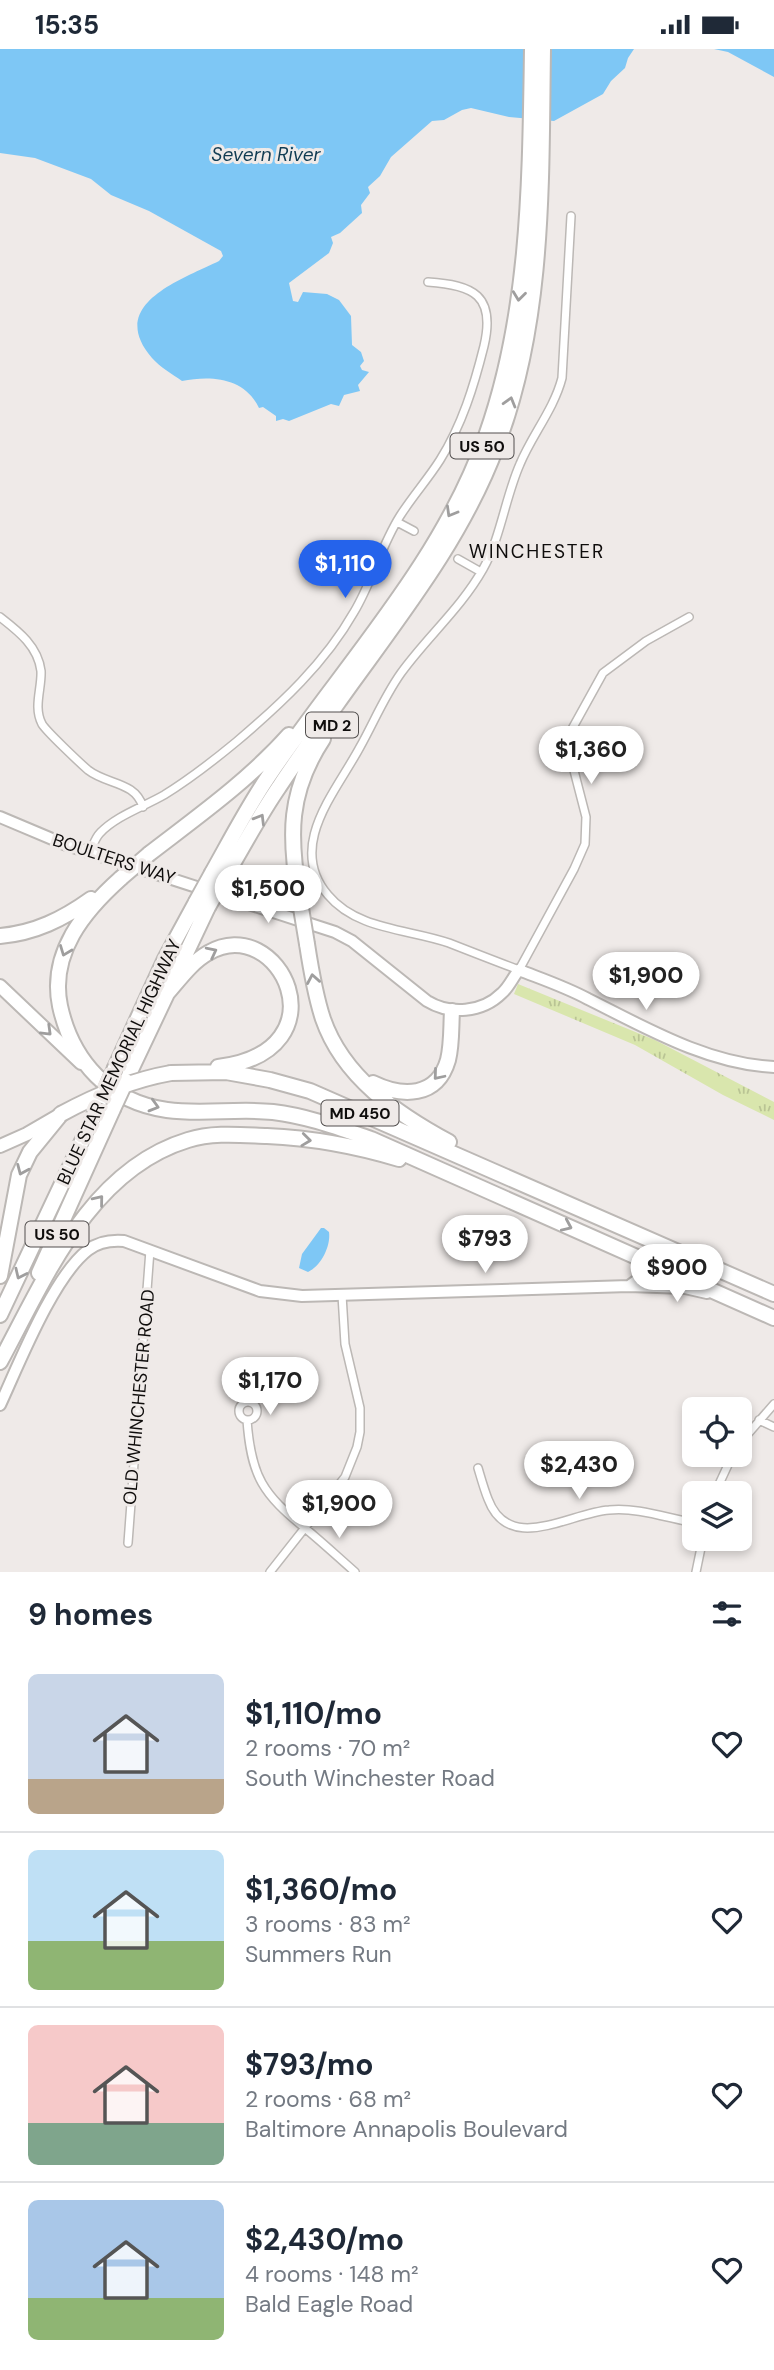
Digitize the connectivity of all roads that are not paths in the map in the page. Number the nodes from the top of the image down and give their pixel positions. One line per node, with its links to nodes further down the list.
1 (532, 49): 3 (highway, BLUE STAR MEMORIAL HIGHWAY / US 50)
2 (543, 49): 3 (highway, BLUE STAR MEMORIAL HIGHWAY / US 50)
3 (536, 180): 10 (highway, BLUE STAR MEMORIAL HIGHWAY / US 50, one-way to 3); 13 (highway, BLUE STAR MEMORIAL HIGHWAY / US 50, one-way to 13)
4 (570, 216): 9 (street)
5 (428, 282): 6 (street)
6 (397, 522): 7 (street); 14 (street)
7 (414, 531)
8 (458, 559): 9 (street)
9 (481, 572): 21 (street)
10 (431, 575): 17 (highway, BLUE STAR MEMORIAL HIGHWAY / US 50, one-way to 10); 25 (highway, MD 2, one-way to 10, bridge)
11 (0, 617): 14 (street)
12 (689, 617): 21 (street)
13 (341, 677): 17 (highway, BLUE STAR MEMORIAL HIGHWAY / US 50); 18 (highway, MD 2, bridge)
14 (143, 807): 16 (street)
15 (0, 817): 16 (street, BOULTERS WAY)
16 (90, 852): 24 (street, BOULTERS WAY)
17 (218, 875): 19 (highway, BLUE STAR MEMORIAL HIGHWAY / US 50, bridge)
18 (121, 878): 20 (highway); 28 (highway, MD 2, one-way to 28)
19 (202, 905): 23 (highway, BLUE STAR MEMORIAL HIGHWAY / US 50); 29 (highway, BLUE STAR MEMORIAL HIGHWAY / US 50, bridge)
20 (0, 936)
21 (519, 969): 24 (street); 26 (street)
22 (0, 986): 28 (main road, one-way to 28)
23 (163, 998): 27 (highway, one-way to 27); 29 (highway, BLUE STAR MEMORIAL HIGHWAY / US 50, bridge)
24 (452, 1011): 25 (highway, one-way to 25)
25 (338, 1050): 32 (highway)
26 (774, 1067)
27 (171, 1073): 30 (highway, MD 450, bridge); 32 (highway, MD 450)
28 (94, 1076): 33 (highway, MD 2, one-way to 33)
29 (107, 1105): 44 (highway, BLUE STAR MEMORIAL HIGHWAY / US 50, one-way to 44); 46 (highway, BLUE STAR MEMORIAL HIGHWAY / US 50)
30 (61, 1114): 31 (main road, MD 450); 37 (highway, one-way to 37)
31 (0, 1146)
32 (540, 1191): 35 (highway)
33 (489, 1192): 38 (highway, MD 2, one-way to 38); 46 (highway, one-way to 33)
34 (0, 1238): 37 (highway)
35 (660, 1244): 38 (street); 41 (highway)
36 (150, 1250): 42 (street); 48 (street); 56 (street, OLD WHINCHESTER ROAD)
37 (4, 1260): 39 (highway)
38 (651, 1263): 40 (street); 43 (highway, MD 2)
39 (0, 1276)
40 (629, 1286): 42 (street); 43 (street)
41 (774, 1294)
42 (342, 1295): 55 (street)
43 (730, 1299): 45 (highway, MD 2)
44 (0, 1315)
45 (774, 1318)
46 (0, 1361)
47 (774, 1404): 50 (street)
48 (0, 1405)
49 (247, 1420): 55 (street)
50 (760, 1420): 51 (street); 52 (street)
51 (774, 1427)
52 (752, 1429)
53 (478, 1468): 54 (street)
54 (682, 1521)
55 (305, 1528): 58 (street); 59 (street)
56 (128, 1543)
57 (700, 1551): 60 (street)
58 (270, 1572)
59 (355, 1572)
60 (696, 1572)

